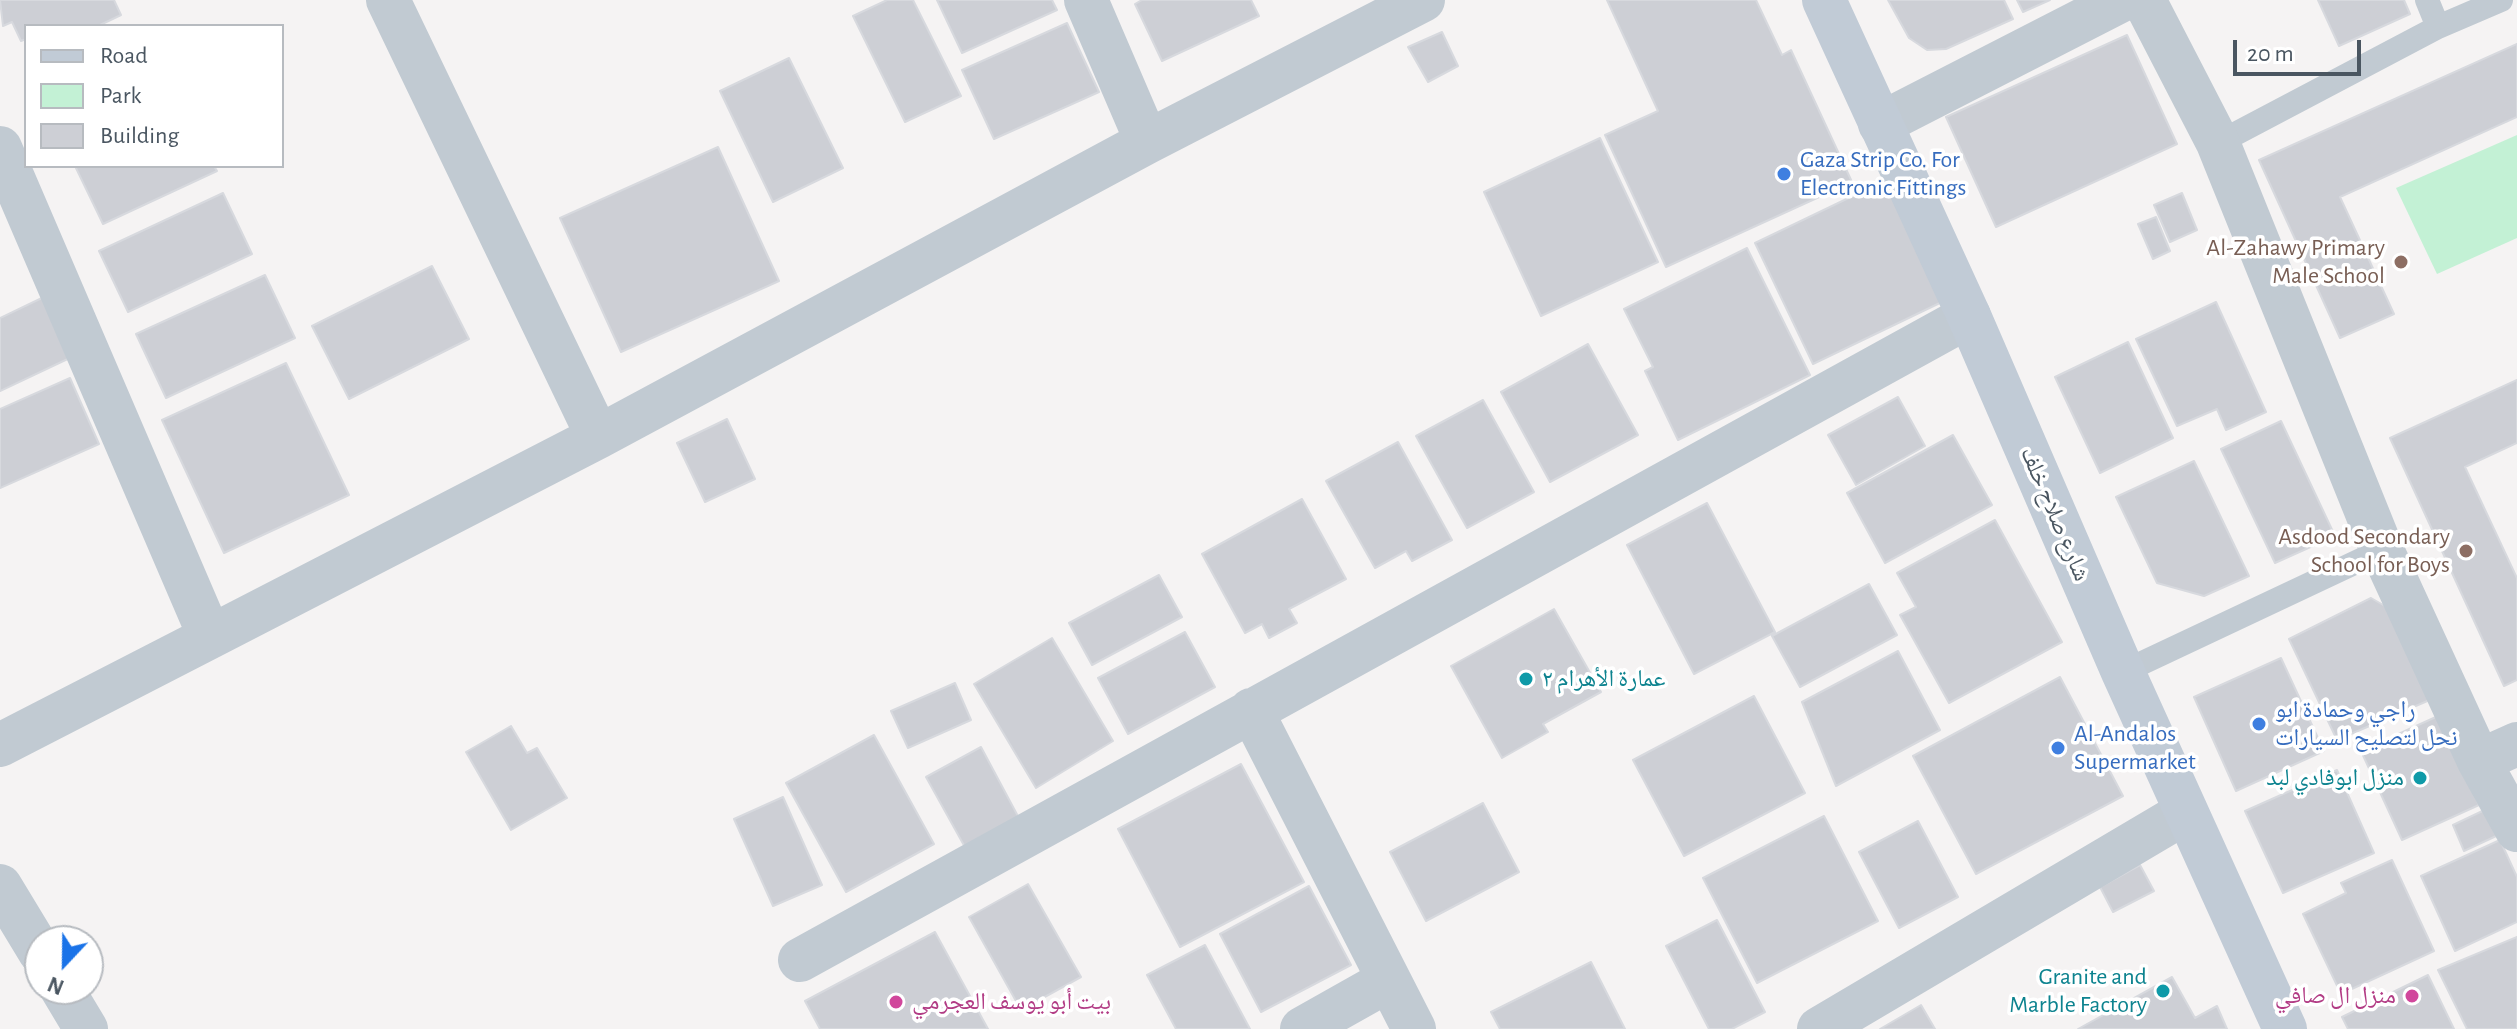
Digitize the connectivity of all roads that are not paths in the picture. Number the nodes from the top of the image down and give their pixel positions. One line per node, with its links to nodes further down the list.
1 (388, 0): 15 (street)
2 (1086, 0): 11 (street)
3 (1423, 0): 11 (street)
4 (1824, 0): 10 (main road, شارع صلاح خلف)
5 (2122, 0): 10 (street)
6 (2144, 0): 12 (street)
7 (2427, 0): 9 (lane)
8 (2501, 0): 9 (lane)
9 (2438, 27): 12 (lane)
10 (1880, 124): 14 (main road, شارع صلاح خلف)
11 (1147, 142): 15 (street)
12 (2218, 143): 16 (street)
13 (0, 148): 17 (street)
14 (1969, 316): 18 (main road, شارع صلاح خلف); 19 (street)
15 (598, 437): 17 (street)
16 (2382, 550): 18 (lane); 21 (street)
17 (210, 637): 20 (street)
18 (2123, 672): 22 (main road, شارع صلاح خلف)
19 (1251, 710): 26 (street); 27 (street)
20 (0, 745)
21 (2498, 752): 23 (street)
22 (2186, 812): 32 (street); 33 (main road, شارع صلاح خلف)
23 (2517, 830)
24 (0, 886): 25 (street)
25 (24, 926)
26 (800, 960)
27 (1389, 980): 30 (street); 31 (street)
28 (72, 1005): 29 (street)
29 (86, 1029)
30 (1302, 1029)
31 (1414, 1029)
32 (1819, 1029)
33 (2285, 1029)

